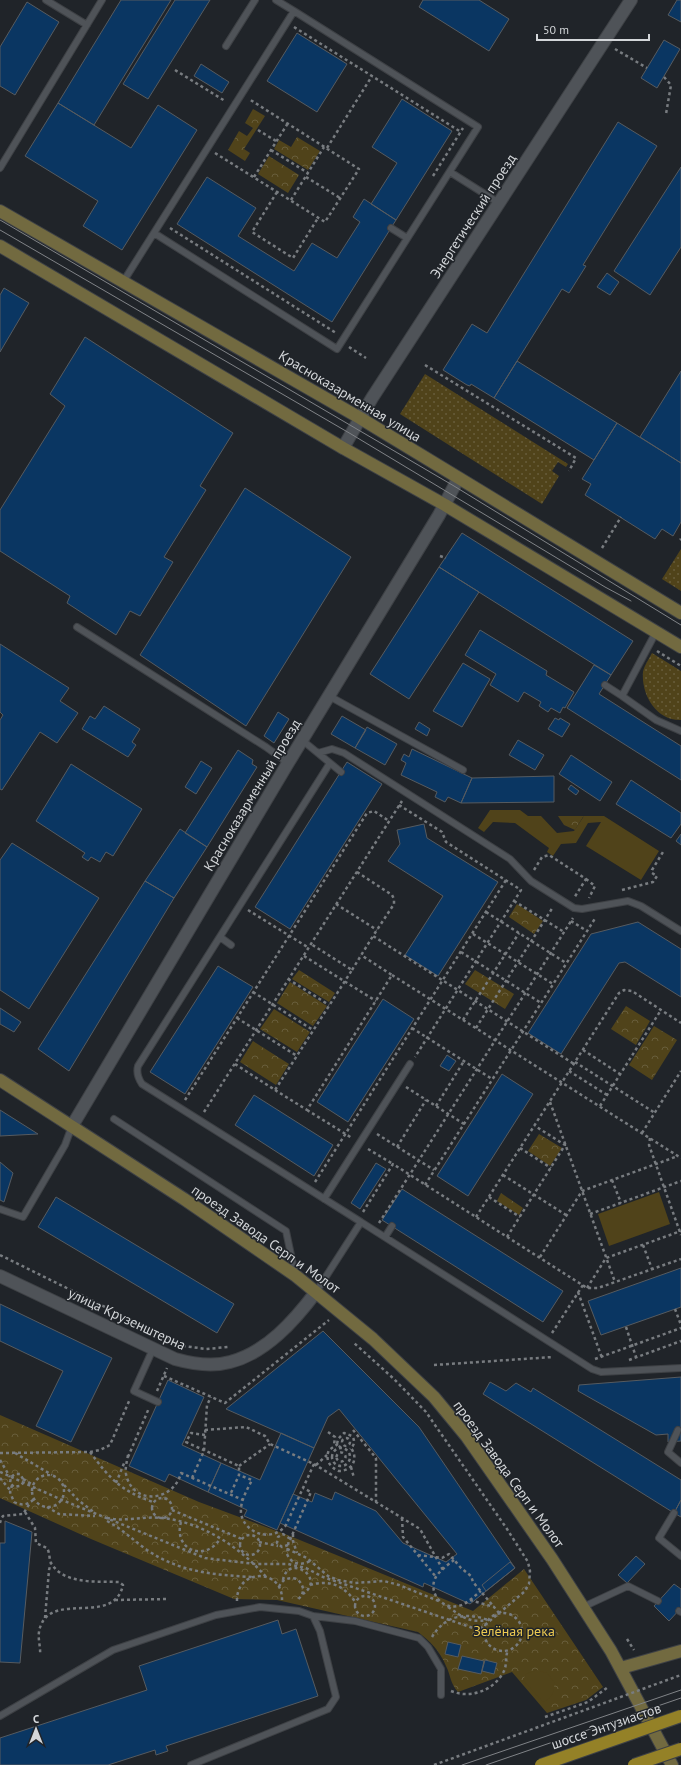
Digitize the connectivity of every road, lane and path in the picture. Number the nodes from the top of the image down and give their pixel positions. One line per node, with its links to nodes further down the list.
1 (46, 0): 8 (lane)
2 (102, 0): 8 (lane)
3 (255, 0): 9 (lane)
4 (276, 0): 6 (lane)
5 (631, 0): 34 (street, Энергетический проезд)
6 (294, 11): 7 (lane); 11 (lane)
7 (287, 22): 14 (path); 16 (lane)
8 (87, 25): 26 (lane)
9 (226, 46)
10 (615, 49): 12 (path)
11 (379, 65): 14 (path); 21 (lane)
12 (647, 68)
13 (175, 70): 17 (path)
14 (372, 76): 21 (path); 23 (path)
15 (664, 76): 18 (path)
16 (242, 94): 17 (lane); 19 (path)
17 (234, 107): 24 (lane)
18 (666, 114)
19 (288, 123): 22 (path); 23 (path)
20 (258, 130): 22 (path)
21 (471, 138): 27 (lane)
22 (276, 141): 25 (path)
23 (326, 147): 28 (path); 32 (path)
24 (207, 148): 29 (path); 37 (lane)
25 (271, 150): 28 (path); 29 (path)
26 (0, 168)
27 (450, 172): 34 (lane); 40 (lane)
28 (308, 173): 30 (path)
29 (254, 177): 31 (path)
30 (306, 177): 32 (path); 33 (path)
31 (277, 192): 33 (path); 36 (path)
32 (340, 198): 36 (path)
33 (290, 200): 36 (path)
34 (499, 203): 46 (street, Энергетический проезд)
35 (0, 211): 42 (main road, Красноказарменная улица)
36 (318, 218)
37 (160, 222): 39 (lane); 43 (path)
38 (391, 228): 40 (lane)
39 (154, 233): 42 (lane); 43 (lane)
40 (407, 238): 43 (lane)
41 (0, 246): 47 (main road)
42 (123, 282): 46 (main road, Красноказарменная улица)
43 (343, 340): 44 (path)
44 (366, 358)
45 (425, 365): 48 (path)
46 (360, 418): 47 (street, Энергетический проезд); 49 (main road, Красноказарменная улица)
47 (343, 448): 50 (main road)
48 (569, 470)
49 (458, 479): 50 (street, Красноказарменный проезд); 55 (main road, Красноказарменная улица)
50 (445, 505): 57 (main road); 60 (street, Красноказарменный проезд)
51 (621, 517): 52 (path)
52 (602, 548)
53 (440, 556): 54 (path)
54 (446, 558)
55 (681, 613)
56 (77, 627): 65 (lane)
57 (656, 632): 58 (main road); 61 (lane)
58 (681, 647)
59 (605, 685): 61 (lane)
60 (328, 696): 63 (street, Красноказарменный проезд); 67 (lane)
61 (622, 696): 62 (lane)
62 (681, 731)
63 (302, 740): 64 (lane); 65 (street, Красноказарменный проезд)
64 (318, 753): 66 (lane); 69 (lane)
65 (288, 763): 175 (street, Красноказарменный проезд)
66 (330, 763): 68 (lane); 98 (lane)
67 (463, 770)
68 (341, 772)
69 (407, 794): 70 (path); 74 (lane)
70 (399, 805): 71 (path); 76 (path)
71 (389, 821): 73 (path); 96 (path)
72 (663, 852): 78 (path)
73 (357, 872): 81 (path); 90 (path)
74 (528, 879): 75 (path); 77 (path); 79 (lane)
75 (586, 879): 82 (path); 84 (path)
76 (506, 880): 77 (path); 86 (path)
77 (521, 890): 80 (path)
78 (621, 890)
79 (559, 898): 82 (lane); 87 (path)
80 (514, 901): 87 (path); 89 (path)
81 (336, 904): 90 (path); 101 (path)
82 (570, 905): 84 (lane)
83 (603, 905): 84 (lane); 91 (path); 92 (lane)
84 (580, 909): 88 (path)
85 (252, 912): 96 (path)
86 (486, 912): 89 (path); 95 (path)
87 (545, 920): 93 (path); 99 (path)
88 (571, 921): 91 (path); 93 (path)
89 (501, 922): 94 (path); 100 (path)
90 (377, 930): 97 (path)
91 (587, 931): 111 (path)
92 (681, 931)
93 (564, 932): 105 (path)
94 (519, 933): 99 (path); 106 (path)
95 (472, 934): 100 (path); 104 (path)
96 (289, 936): 103 (path); 122 (path)
97 (373, 936): 107 (path); 117 (path)
98 (220, 937): 102 (lane); 195 (lane)
99 (532, 941): 105 (path); 110 (path)
100 (487, 943): 106 (path); 109 (path)
101 (311, 944): 103 (path); 112 (path)
102 (231, 945)
103 (309, 948): 108 (path)
104 (461, 952): 109 (path); 117 (path)
105 (551, 953): 111 (path); 114 (path)
106 (505, 954): 110 (path); 113 (path)
107 (361, 955): 112 (path); 115 (path)
108 (304, 956): 116 (path); 118 (path)
109 (476, 962): 113 (path); 121 (path)
110 (518, 962): 114 (path); 119 (path)
111 (566, 963): 120 (path)
112 (352, 970): 118 (path)
113 (493, 973): 119 (path); 126 (path)
114 (537, 974): 120 (path); 123 (path)
115 (392, 975): 124 (path); 125 (path)
116 (288, 980): 128 (path); 129 (path)
117 (443, 980): 121 (path); 124 (path)
118 (344, 981): 125 (path); 129 (path)
119 (506, 981): 123 (path); 131 (path)
120 (552, 984): 127 (path)
121 (458, 990): 126 (path); 130 (path)
122 (253, 992): 128 (path); 133 (path)
123 (525, 993): 127 (path); 135 (path)
124 (431, 999): 130 (path); 137 (path)
125 (376, 1001): 169 (path)
126 (475, 1001): 131 (path); 134 (path)
127 (541, 1003): 141 (path)
128 (273, 1004): 139 (path); 140 (path)
129 (329, 1005): 140 (path)
130 (446, 1009): 134 (path); 142 (path)
131 (488, 1009): 135 (path); 138 (path)
132 (661, 1010): 136 (path); 145 (path); 155 (path)
133 (237, 1018): 139 (path); 161 (path)
134 (463, 1020): 138 (path)
135 (507, 1021): 141 (path); 143 (path)
136 (681, 1023)
137 (412, 1028): 142 (path); 154 (path)
138 (476, 1028): 143 (path)
139 (256, 1030): 146 (path); 149 (path)
140 (314, 1030): 146 (path)
141 (523, 1031): 144 (path); 148 (path)
142 (427, 1038): 147 (path); 150 (path)
143 (495, 1040): 144 (path); 151 (path)
144 (511, 1050): 156 (path); 159 (path)
145 (583, 1050): 148 (path); 155 (path)
146 (297, 1056): 162 (path)
147 (464, 1061): 151 (path); 167 (path)
148 (575, 1063): 152 (path); 160 (path)
149 (235, 1064): 162 (path); 166 (path)
150 (410, 1064): 158 (lane)
151 (477, 1069): 156 (path); 171 (path)
152 (569, 1071): 159 (path); 163 (path)
153 (681, 1072): 170 (path)
154 (384, 1073): 158 (path); 173 (path)
155 (620, 1074): 160 (path)
156 (492, 1079): 174 (path)
157 (0, 1080): 175 (main road, проезд Завода Серп и Молот)
158 (399, 1082): 164 (path); 177 (lane)
159 (562, 1082): 165 (path); 168 (path)
160 (613, 1086): 163 (path); 170 (path)
161 (191, 1090)
162 (276, 1090): 169 (path)
163 (607, 1095): 168 (path)
164 (426, 1100): 167 (path); 182 (path)
165 (550, 1102): 176 (path); 181 (path)
166 (210, 1103)
167 (436, 1106): 171 (path)
168 (600, 1106): 179 (path)
169 (307, 1110): 178 (path)
170 (655, 1113): 179 (path)
171 (448, 1114): 174 (path); 185 (path)
172 (114, 1119): 219 (lane)
173 (354, 1120): 177 (path); 195 (path)
174 (464, 1124): 188 (path)
175 (72, 1126): 201 (lane); 219 (main road, проезд Завода Серп и Молот)
176 (535, 1126): 181 (path); 183 (path)
177 (369, 1129): 182 (path); 199 (lane)
178 (340, 1131)
179 (642, 1133): 180 (path)
180 (650, 1138): 184 (path); 186 (path)
181 (565, 1145): 187 (path); 196 (path)
182 (397, 1147): 185 (path)
183 (520, 1148): 187 (path); 190 (path)
184 (680, 1157): 186 (path)
185 (418, 1161): 188 (path); 189 (path)
186 (656, 1164): 191 (path); 194 (path)
187 (551, 1168): 197 (path)
188 (434, 1170): 193 (path)
189 (410, 1175): 193 (path); 206 (path); 208 (path)
190 (503, 1175): 197 (path); 198 (path)
191 (612, 1180): 196 (path); 200 (path)
192 (681, 1181): 194 (path)
193 (425, 1185): 204 (path)
194 (664, 1187): 200 (path); 209 (path)
195 (310, 1190): 199 (lane)
196 (582, 1191): 202 (path); 203 (path)
197 (534, 1194): 203 (path); 205 (path)
198 (489, 1198): 204 (path); 205 (path)
199 (324, 1199): 206 (lane)
200 (621, 1203): 202 (path)
201 (0, 1209)
202 (590, 1214): 215 (path)
203 (566, 1215): 214 (path)
204 (476, 1217): 210 (path)
205 (520, 1217): 210 (path)
206 (359, 1221): 208 (lane); 223 (lane)
207 (392, 1226): 211 (lane)
208 (374, 1231): 211 (lane)
209 (681, 1233): 212 (path)
210 (507, 1236): 214 (path)
211 (385, 1237): 231 (lane)
212 (643, 1245): 215 (path); 217 (path)
213 (0, 1255): 234 (path)
214 (540, 1257): 221 (path)
215 (606, 1258): 220 (path); 222 (path)
216 (681, 1258): 217 (path)
217 (652, 1269): 220 (path)
218 (0, 1276): 236 (street, улица Крузенштерна)
219 (296, 1276): 223 (main road, проезд Завода Серп и Молот)
220 (615, 1282): 222 (path)
221 (583, 1285): 222 (path); 224 (path)
222 (587, 1288)
223 (316, 1292): 240 (street, улица Крузенштерна); 345 (main road, проезд Завода Серп и Молот)
224 (578, 1292): 231 (path); 238 (path)
225 (675, 1309): 230 (path)
226 (325, 1316): 227 (path)
227 (329, 1320): 228 (path); 248 (path)
228 (335, 1325)
229 (626, 1327): 235 (path)
230 (681, 1327): 235 (path)
231 (547, 1340): 237 (lane)
232 (352, 1341): 348 (path)
233 (681, 1341): 239 (path)
234 (235, 1345)
235 (632, 1346): 238 (path); 239 (path)
236 (153, 1349): 240 (street, улица Крузенштерна); 247 (lane)
237 (572, 1356): 242 (lane); 243 (path)
238 (602, 1357): 242 (path); 245 (path)
239 (636, 1357): 241 (path)
240 (172, 1358): 246 (path)
241 (624, 1361)
242 (583, 1364): 245 (lane)
243 (434, 1365)
244 (681, 1368): 245 (lane)
245 (607, 1371)
246 (164, 1376): 248 (path); 249 (path)
247 (134, 1391): 249 (lane); 264 (path)
248 (211, 1397): 250 (path)
249 (155, 1401): 266 (path)
250 (205, 1430): 254 (path); 255 (path)
251 (352, 1430): 294 (path)
252 (678, 1430): 269 (lane)
253 (328, 1432): 256 (path)
254 (205, 1435): 261 (path); 261 (path)
255 (270, 1444): 270 (path); 271 (path)
256 (336, 1445): 257 (path); 258 (path); 259 (path)
257 (341, 1448): 260 (path); 260 (path)
258 (351, 1448): 260 (path); 272 (path)
259 (329, 1450): 262 (path); 267 (path)
260 (346, 1450)
261 (204, 1451): 271 (path); 278 (path)
262 (325, 1451)
263 (15, 1452): 264 (path); 265 (path); 274 (path)
264 (90, 1452): 282 (path)
265 (0, 1453)
266 (128, 1455): 282 (path); 289 (path)
267 (327, 1455): 270 (path); 272 (path)
268 (0, 1460): 276 (path)
269 (681, 1463)
270 (315, 1464): 286 (path); 294 (path)
271 (238, 1466): 275 (path)
272 (351, 1467): 279 (path)
273 (0, 1472): 276 (path)
274 (52, 1475): 283 (path); 285 (path)
275 (239, 1475): 288 (path); 292 (path)
276 (11, 1477): 280 (path); 281 (path); 284 (path)
277 (0, 1478): 287 (path)
278 (192, 1478): 288 (path); 289 (path)
279 (354, 1478)
280 (23, 1479): 281 (path); 285 (path)
281 (23, 1483): 284 (path); 285 (path)
282 (116, 1483): 293 (path)
283 (63, 1484): 291 (path); 300 (path)
284 (12, 1485): 287 (path)
285 (33, 1486): 290 (path); 291 (path)
286 (302, 1488): 306 (path); 307 (path)
287 (10, 1490): 295 (path)
288 (230, 1495): 292 (path)
289 (161, 1497): 293 (path); 297 (path)
290 (34, 1499): 295 (path); 296 (path)
291 (62, 1500): 296 (path); 300 (path)
292 (243, 1500): 305 (path)
293 (153, 1502): 301 (path)
294 (376, 1502): 302 (path)
295 (30, 1503): 298 (path)
296 (47, 1507): 300 (path)
297 (172, 1510): 301 (path); 311 (path)
298 (25, 1512): 304 (path); 323 (path)
299 (674, 1513): 320 (lane)
300 (98, 1516): 301 (path); 324 (path); 326 (path)
301 (162, 1518): 303 (path)
302 (402, 1518): 318 (path); 319 (path)
303 (181, 1522): 310 (path); 310 (path)
304 (0, 1523)
305 (254, 1531): 306 (path); 309 (path)
306 (282, 1531): 308 (path)
307 (293, 1532): 312 (path); 317 (path)
308 (284, 1534): 312 (path); 315 (path)
309 (253, 1536): 311 (path); 313 (path)
310 (220, 1539): 324 (path)
311 (242, 1539): 313 (path)
312 (289, 1540): 314 (path)
313 (259, 1542): 315 (path)
314 (288, 1545): 315 (path); 316 (path)
315 (279, 1546)
316 (286, 1549): 317 (path); 322 (path)
317 (297, 1553): 322 (path)
318 (418, 1555): 319 (path); 328 (path)
319 (436, 1556): 321 (path); 325 (path)
320 (681, 1556)
321 (454, 1560): 325 (path); 334 (path)
322 (310, 1561): 341 (path)
323 (51, 1563): 337 (path); 351 (path)
324 (254, 1564): 327 (path); 352 (path)
325 (443, 1570): 328 (path)
326 (252, 1577): 327 (path); 347 (path)
327 (266, 1577): 329 (path)
328 (436, 1578): 341 (path)
329 (272, 1580): 331 (path); 333 (path)
330 (283, 1580): 331 (path); 332 (path); 335 (path)
331 (280, 1584): 333 (path)
332 (310, 1585): 335 (path); 342 (path)
333 (279, 1588): 346 (path)
334 (480, 1591): 338 (path); 344 (path)
335 (302, 1594): 340 (path)
336 (168, 1599): 337 (path)
337 (114, 1600): 351 (path)
338 (469, 1600): 343 (path); 344 (path)
339 (658, 1601): 345 (lane)
340 (294, 1602)
341 (440, 1602): 343 (path)
342 (356, 1603): 342 (path)
343 (446, 1606): 350 (path)
344 (494, 1607): 348 (path)
345 (583, 1607): 361 (main road, проезд Завода Серп и Молот)
346 (280, 1608): 347 (lane); 349 (lane)
347 (240, 1610): 366 (lane)
348 (500, 1613): 353 (path); 354 (path); 357 (path)
349 (312, 1616): 356 (lane); 370 (lane)
350 (460, 1616): 352 (path); 353 (path); 353 (path)
351 (45, 1619): 360 (path)
352 (449, 1620): 354 (path); 356 (path)
353 (488, 1620): 354 (path)
354 (485, 1626): 357 (path)
355 (627, 1640): 358 (path)
356 (428, 1647): 363 (lane)
357 (508, 1650): 363 (path)
358 (634, 1650)
359 (681, 1651): 361 (main road)
360 (40, 1655)
361 (621, 1668): 374 (main road, проезд Завода Серп и Молот)
362 (681, 1676): 371 (path, bridge)
363 (442, 1685): 365 (lane)
364 (608, 1687): 368 (path)
365 (441, 1695)
366 (0, 1716)
367 (681, 1716): 372 (main road, шоссе Энтузиастов, bridge)
368 (545, 1717)
369 (681, 1749): 373 (main road, bridge)
370 (191, 1765)
371 (434, 1765)
372 (541, 1765)
373 (634, 1765)
374 (672, 1765)

